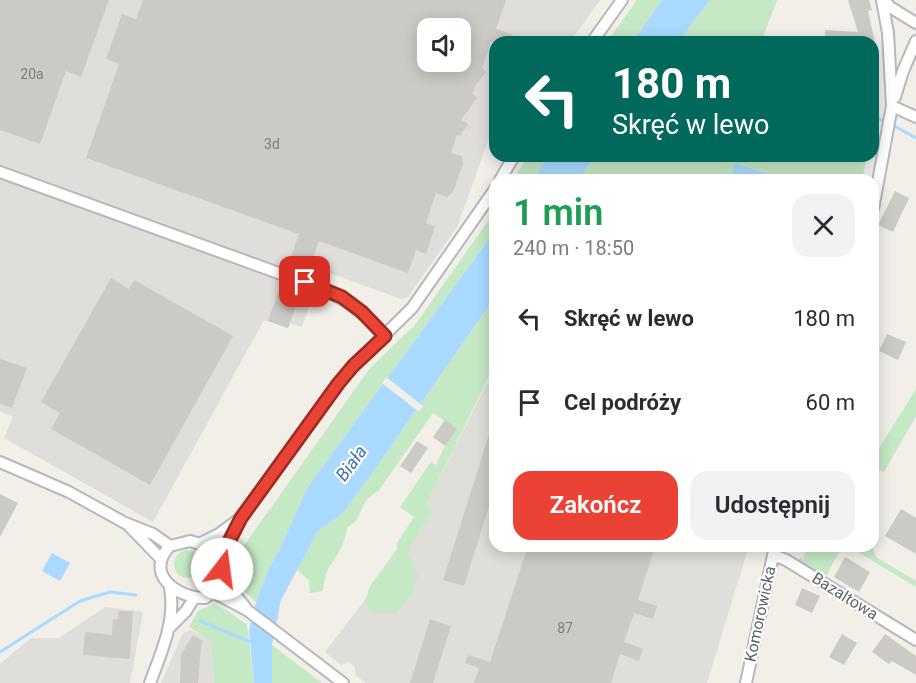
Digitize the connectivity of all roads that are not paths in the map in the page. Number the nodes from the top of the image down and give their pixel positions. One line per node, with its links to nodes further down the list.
1 (622, 0): 4 (street)
2 (883, 0): 3 (street); 6 (street)
3 (916, 23)
4 (596, 36)
5 (916, 41): 6 (street)
6 (892, 109): 7 (street); 9 (street)
7 (916, 117)
8 (0, 172): 11 (street)
9 (879, 177)
10 (489, 198): 13 (street)
11 (284, 275)
12 (305, 282): 13 (street)
13 (385, 336): 15 (street)
14 (0, 462): 16 (street)
15 (241, 518): 17 (street); 22 (street)
16 (125, 523): 18 (street); 21 (street)
17 (201, 543): 18 (street); 22 (street)
18 (170, 546): 21 (street)
19 (774, 552): 32 (street, Komorowicka)
20 (776, 552): 29 (street, Bazaltowa)
21 (161, 560): 24 (street)
22 (219, 561): 23 (street)
23 (222, 579): 25 (street); 27 (street)
24 (170, 588): 26 (street); 28 (street)
25 (213, 592): 26 (street); 27 (street)
26 (194, 598): 28 (street)
27 (247, 610): 31 (street)
28 (169, 628): 30 (street)
29 (916, 640)
30 (150, 683)
31 (344, 683)
32 (746, 683)

